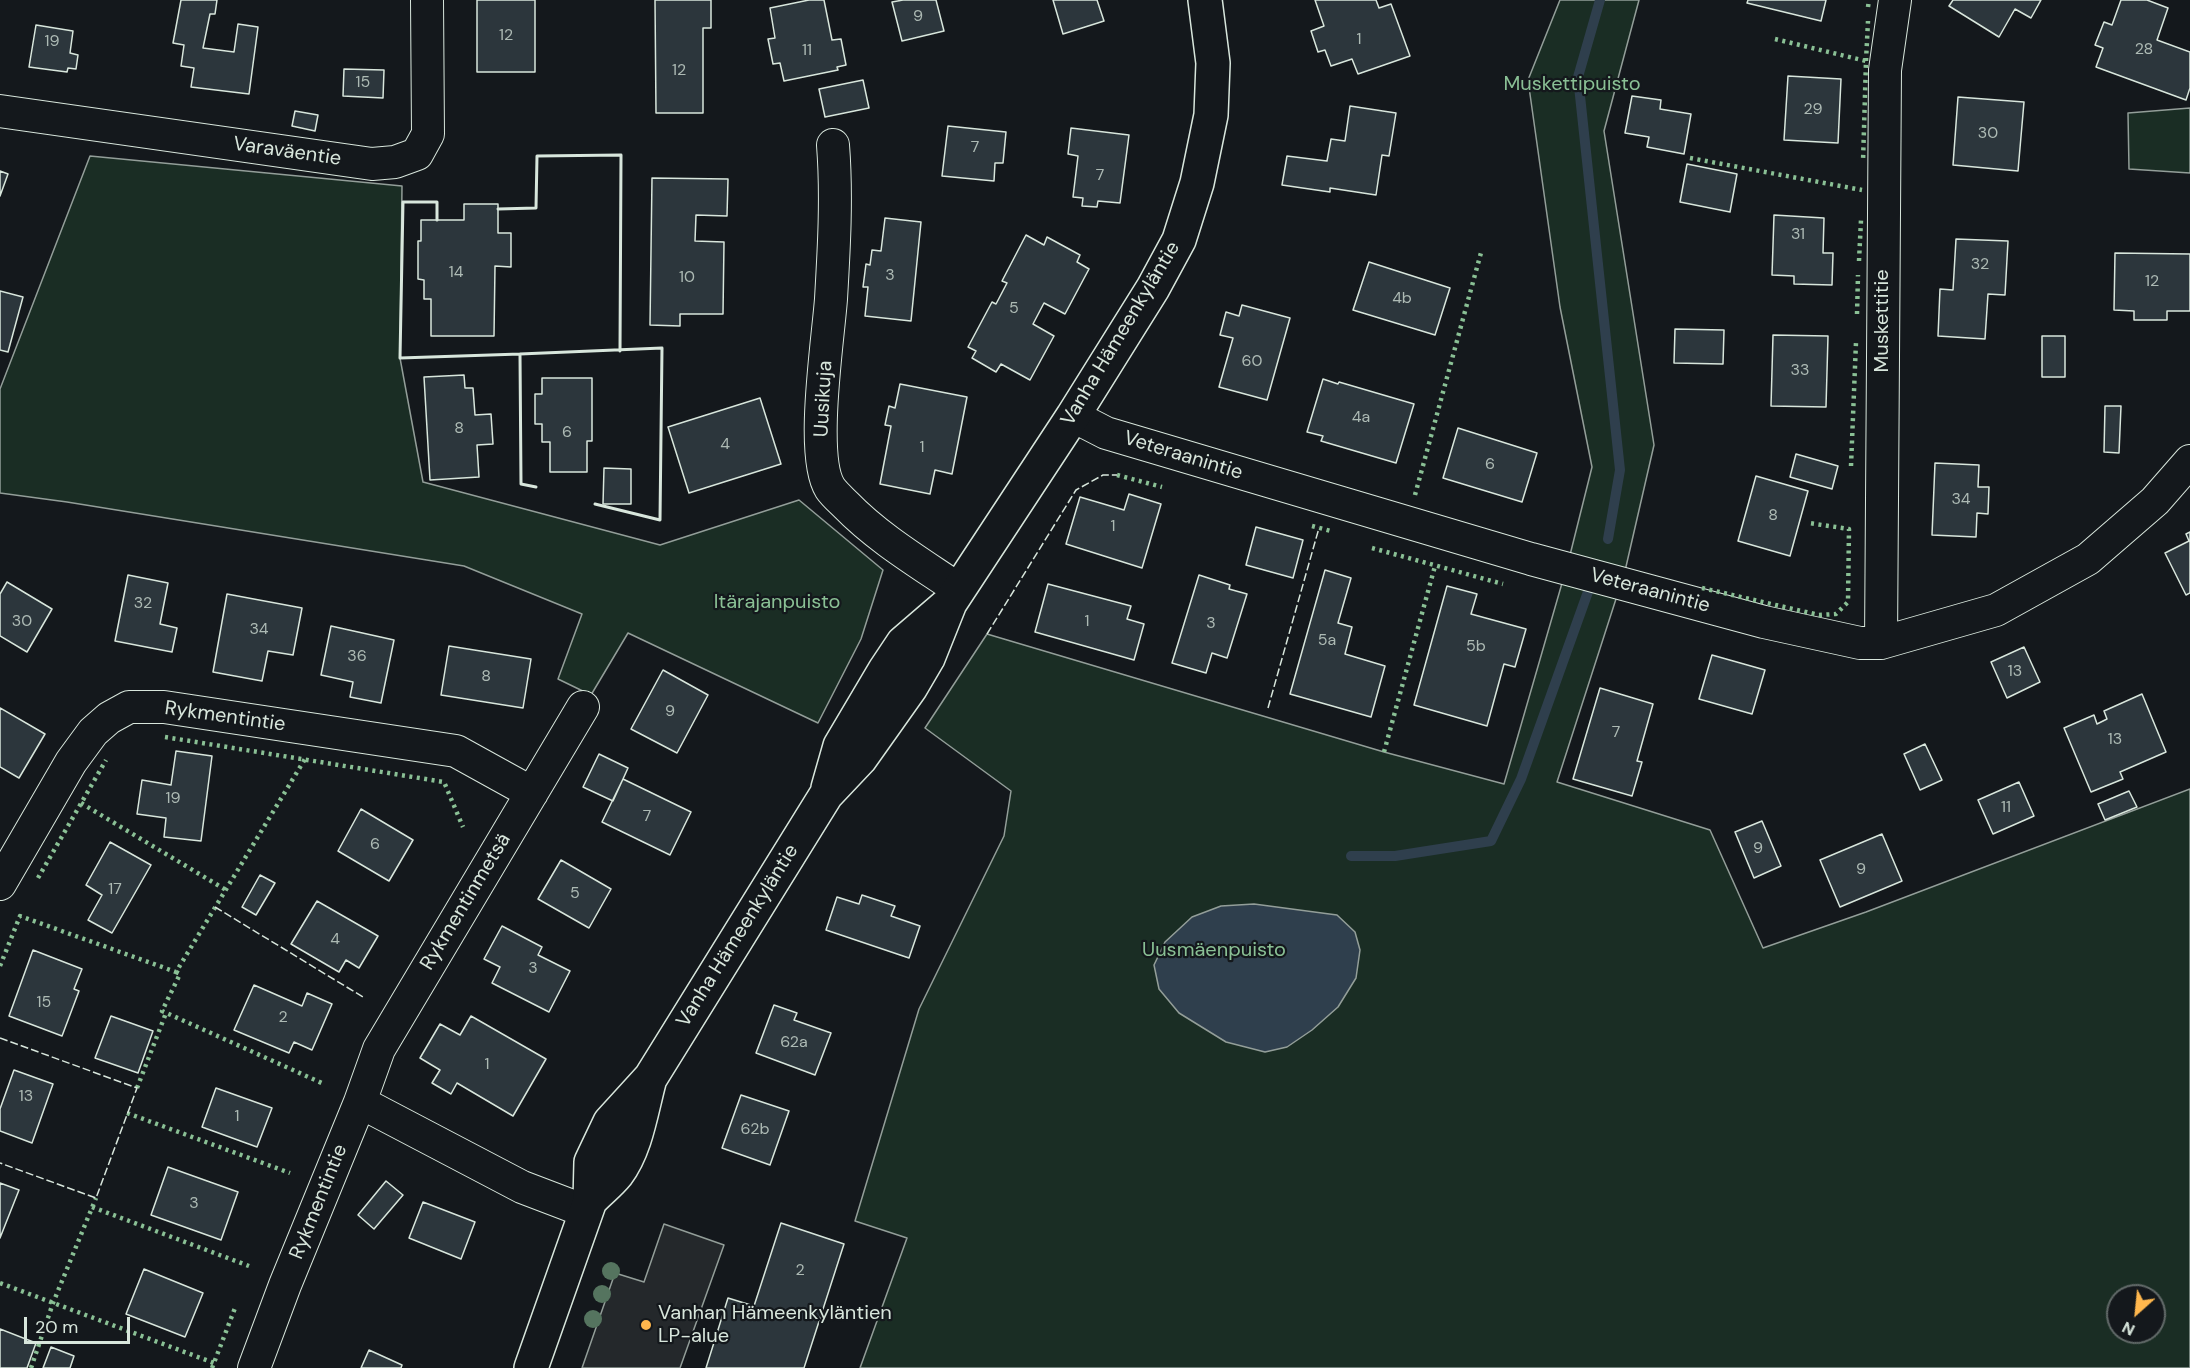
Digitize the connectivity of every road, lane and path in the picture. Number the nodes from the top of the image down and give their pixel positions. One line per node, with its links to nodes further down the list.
1 (427, 0): 4 (street, Varaväentie)
2 (1205, 0): 6 (street, Vanha Hämeenkyläntie)
3 (1894, 0): 9 (street, Muskettitie)
4 (0, 111)
5 (833, 145): 8 (street, Uusikuja)
6 (1073, 416): 8 (street, Vanha Hämeenkyläntie); 9 (street, Veteraanintie)
7 (2190, 461): 9 (street, Veteraanintie)
8 (954, 596): 14 (street, Vanha Hämeenkyläntie)
9 (1881, 644)
10 (583, 707): 11 (street, Rykmentinmetsä)
11 (532, 793): 12 (street, Rykmentintie); 13 (street, Rykmentinmetsä)
12 (0, 884)
13 (360, 1102): 14 (street); 15 (street, Rykmentintie)
14 (587, 1206): 16 (street, Vanha Hämeenkyläntie)
15 (254, 1368)
16 (531, 1368)

